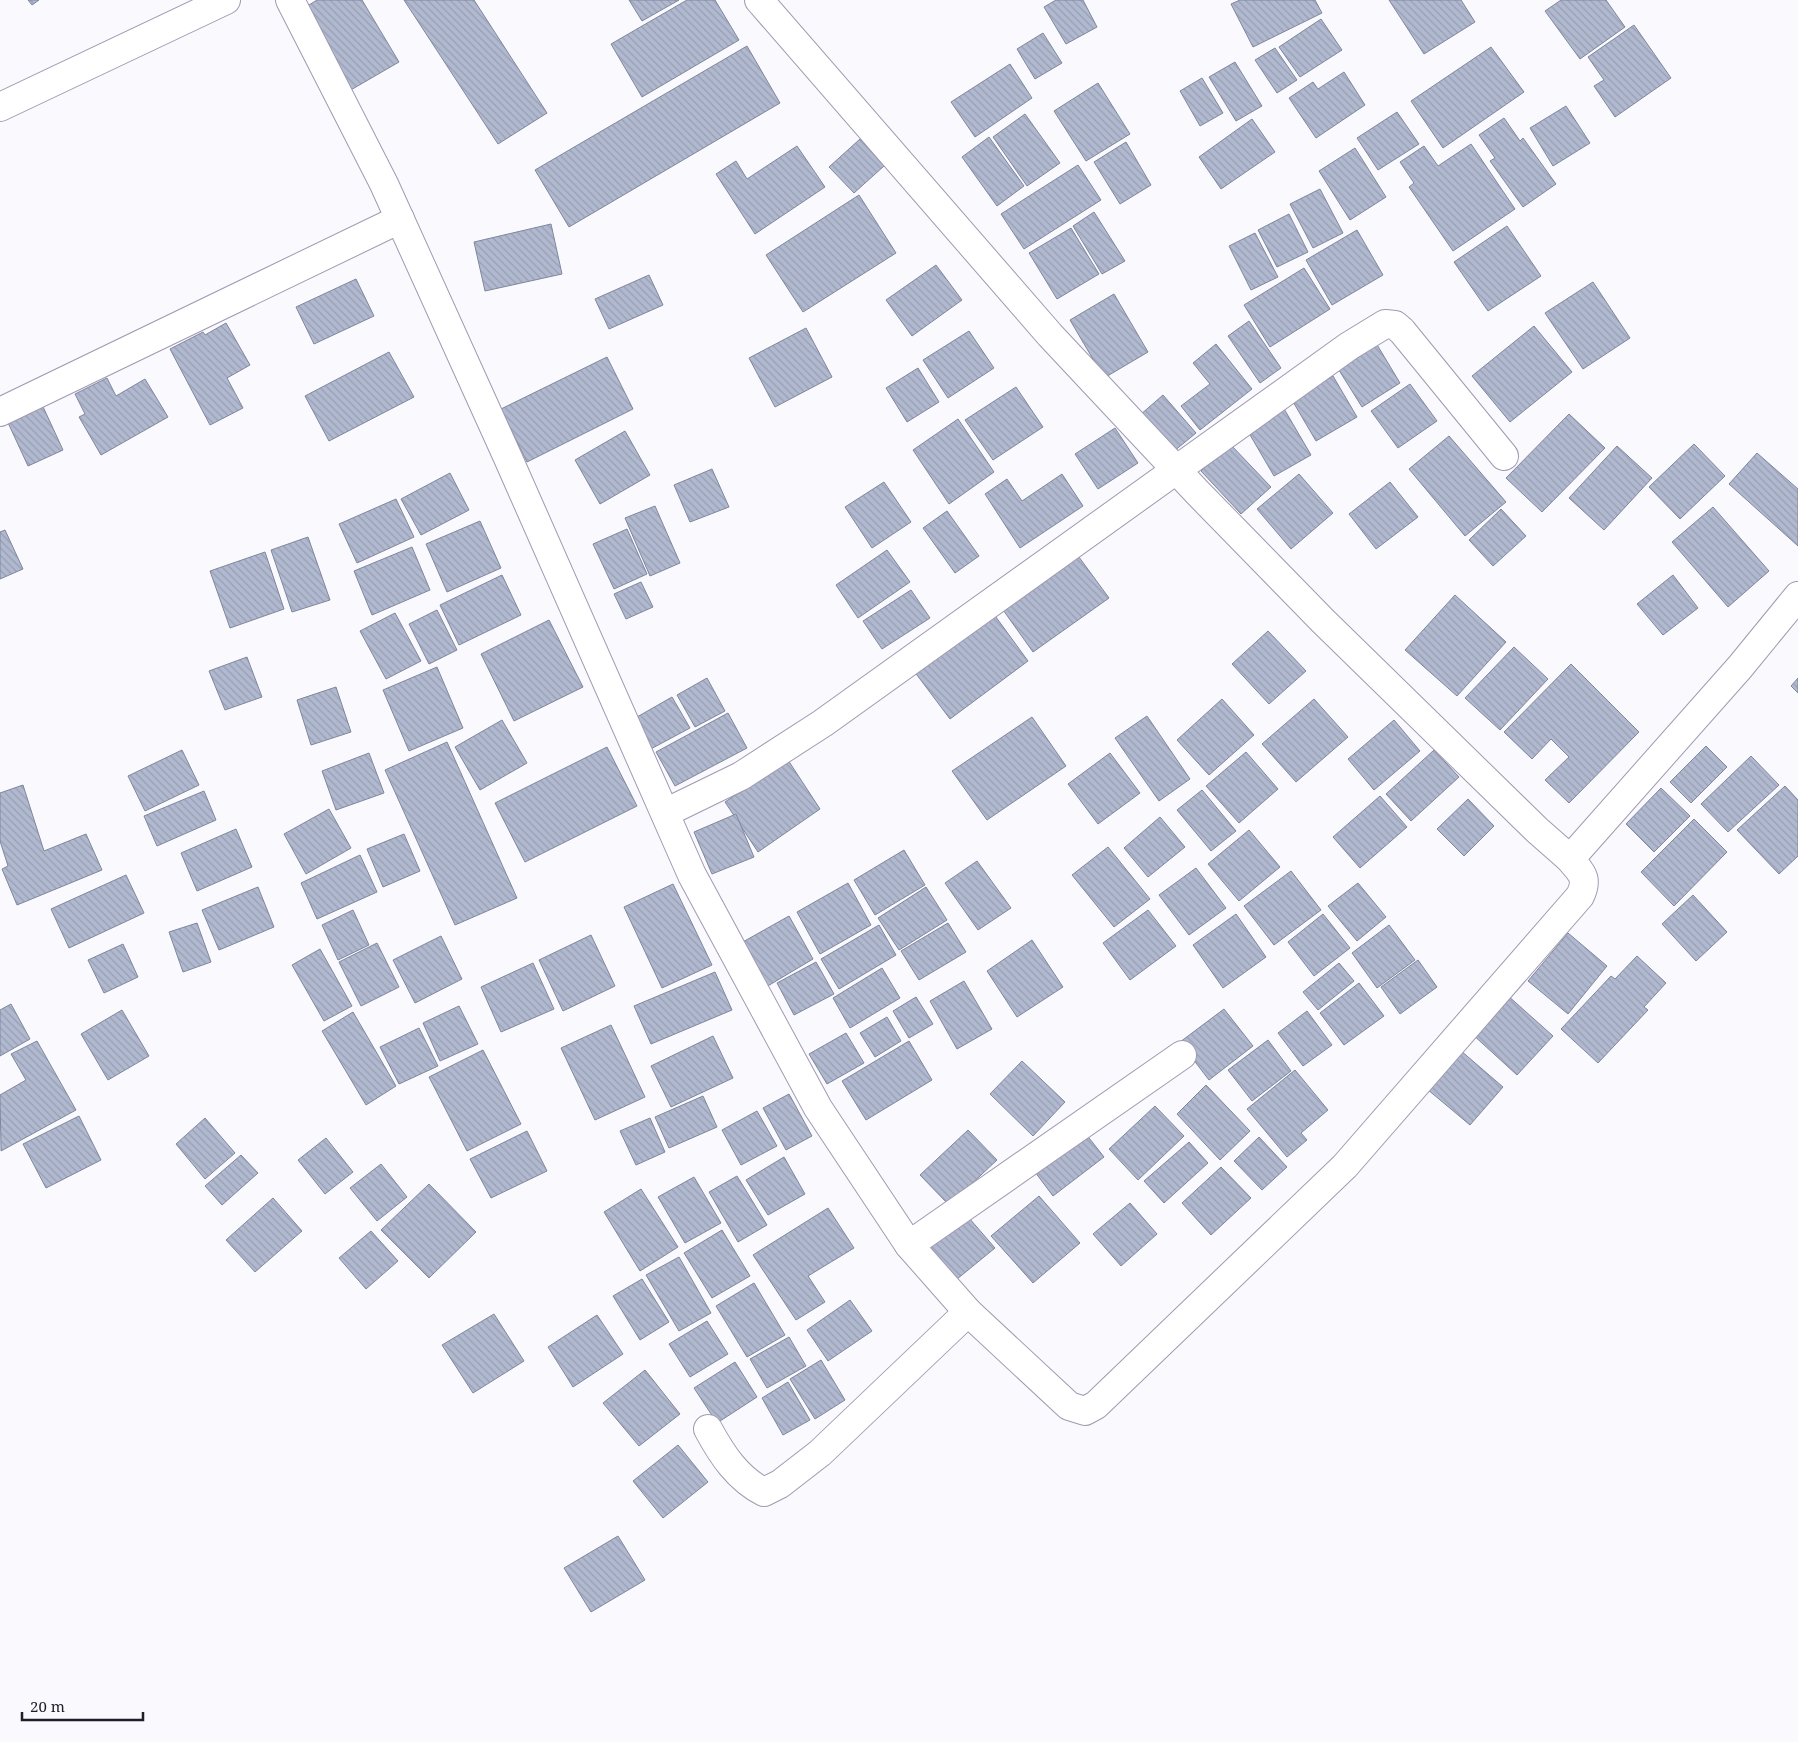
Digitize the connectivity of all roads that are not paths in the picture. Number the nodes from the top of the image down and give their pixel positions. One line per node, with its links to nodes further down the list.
1 (226, 0): 4 (street)
2 (290, 0): 5 (street)
3 (759, 0): 8 (street)
4 (0, 107)
5 (400, 219): 6 (street); 10 (street)
6 (0, 412)
7 (1504, 456): 8 (street)
8 (1176, 469): 10 (street); 11 (street)
9 (1798, 596): 11 (street)
10 (664, 813): 13 (street)
11 (1570, 859): 14 (street)
12 (1182, 1055): 13 (street)
13 (909, 1245): 14 (street)
14 (968, 1312): 15 (street)
15 (708, 1429)

